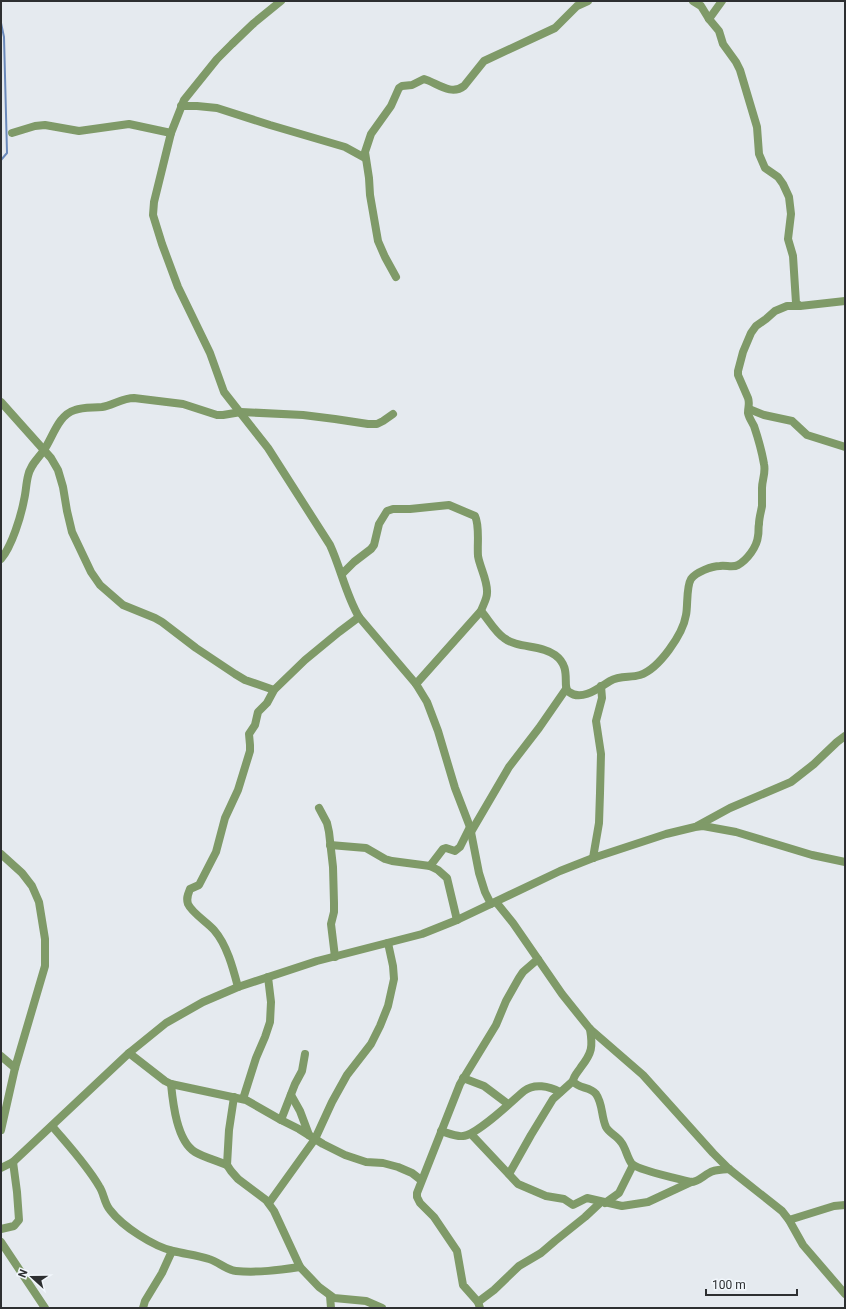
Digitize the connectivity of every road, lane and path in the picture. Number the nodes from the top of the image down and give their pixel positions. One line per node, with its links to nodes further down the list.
1 (281, 1): 7 (street)
2 (588, 1): 5 (street)
3 (693, 1): 6 (street)
4 (722, 1): 6 (street)
5 (575, 4): 10 (street)
6 (709, 19): 13 (street)
7 (181, 106): 9 (street); 10 (street)
8 (12, 132): 9 (street)
9 (171, 133): 16 (street)
10 (365, 158): 11 (street)
11 (396, 277)
12 (845, 301): 13 (street)
13 (799, 306): 15 (street)
14 (1, 402): 19 (street)
15 (749, 409): 18 (street); 25 (street)
16 (241, 412): 17 (street); 19 (street); 21 (street)
17 (393, 414)
18 (845, 447)
19 (44, 450): 20 (street); 27 (street)
20 (1, 559)
21 (342, 574): 22 (street); 23 (street)
22 (481, 610): 24 (street); 26 (street)
23 (359, 617): 24 (street); 27 (street)
24 (416, 684): 31 (street)
25 (602, 686): 26 (street); 34 (street)
26 (566, 689): 31 (street)
27 (274, 690): 43 (street)
28 (845, 736): 30 (street)
29 (319, 808): 32 (street)
30 (695, 827): 34 (street); 35 (street)
31 (471, 829): 36 (street); 37 (street)
32 (330, 845): 36 (street); 40 (street)
33 (1, 854): 48 (street)
34 (593, 858): 37 (street)
35 (845, 862)
36 (430, 866): 38 (street)
37 (494, 903): 38 (street); 41 (street)
38 (457, 920): 39 (street)
39 (388, 943): 40 (street); 62 (street)
40 (335, 957): 42 (street)
41 (538, 959): 44 (street); 49 (street)
42 (268, 977): 43 (street); 55 (street)
43 (238, 987): 45 (street)
44 (590, 1029): 50 (street); 67 (street)
45 (129, 1053): 51 (street); 58 (street)
46 (306, 1054): 53 (street)
47 (1, 1056): 48 (street)
48 (16, 1068): 59 (street)
49 (463, 1078): 56 (street); 60 (street)
50 (573, 1081): 52 (street); 64 (street)
51 (171, 1084): 54 (street); 65 (street)
52 (560, 1092): 56 (street); 68 (street)
53 (291, 1095): 57 (street); 62 (street)
54 (234, 1097): 55 (street); 65 (street)
55 (243, 1099): 57 (street)
56 (508, 1104): 61 (street)
57 (281, 1120): 62 (street)
58 (52, 1126): 63 (street); 77 (street)
59 (1, 1130)
60 (441, 1131): 61 (street); 69 (street)
61 (471, 1134): 68 (street)
62 (312, 1137): 69 (street); 72 (street)
63 (13, 1162): 66 (street); 75 (street)
64 (633, 1164): 70 (street); 71 (street)
65 (227, 1165): 72 (street)
66 (1, 1168)
67 (729, 1169): 70 (street); 74 (street)
68 (509, 1174): 71 (street)
69 (421, 1180): 81 (street)
70 (691, 1182): 71 (street)
71 (603, 1202): 81 (street)
72 (269, 1203): 78 (street)
73 (845, 1205): 74 (street)
74 (789, 1220): 79 (street)
75 (1, 1229)
76 (1, 1242): 82 (street)
77 (172, 1251): 78 (street); 83 (street)
78 (300, 1267): 80 (street)
79 (845, 1294)
80 (330, 1296): 84 (street); 85 (street)
81 (479, 1305)
82 (46, 1308)
83 (143, 1308)
84 (331, 1308)
85 (382, 1308)

